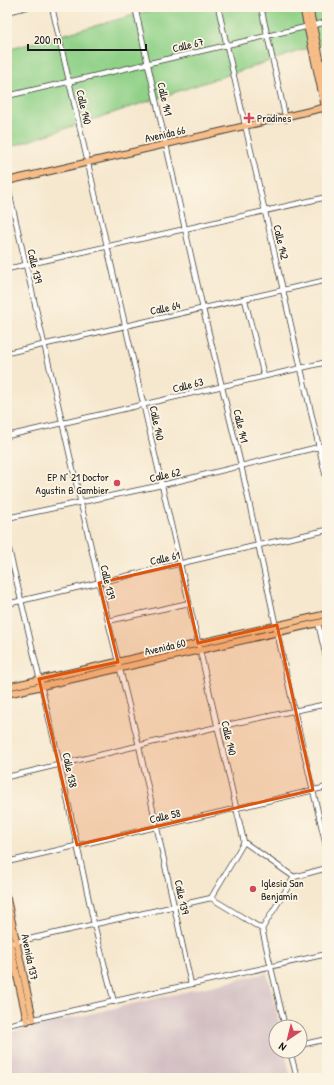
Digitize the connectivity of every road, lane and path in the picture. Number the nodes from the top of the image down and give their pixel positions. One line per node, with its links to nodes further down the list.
1 (27, 7): 8 (street)
2 (52, 7): 14 (street, Calle 140)
3 (135, 7): 13 (street, Calle 141)
4 (218, 7): 12 (street, Calle 142)
5 (261, 7): 11 (street)
6 (303, 7): 10 (main road)
7 (309, 7): 10 (main road)
8 (7, 12)
9 (327, 22): 10 (street, Calle 67)
10 (310, 26): 11 (street, Calle 67); 15 (main road); 17 (main road)
11 (268, 36): 12 (street, Calle 67); 18 (street)
12 (227, 46): 13 (street, Calle 67); 19 (street, Calle 142)
13 (148, 64): 14 (street, Calle 67); 20 (street, Calle 141)
14 (70, 82): 16 (street, Calle 67); 21 (street, Calle 140)
15 (327, 91)
16 (7, 96)
17 (326, 110): 18 (main road, Avenida 66)
18 (285, 118): 19 (main road, Avenida 66)
19 (246, 127): 20 (main road, Avenida 66); 24 (street, Calle 142)
20 (166, 146): 21 (main road, Avenida 66); 25 (street, Calle 141)
21 (88, 164): 22 (main road, Avenida 66); 26 (street, Calle 140)
22 (7, 183): 27 (street, Calle 139)
23 (327, 197): 24 (street)
24 (265, 212): 25 (street); 30 (street, Calle 142)
25 (185, 230): 26 (street); 32 (street, Calle 141)
26 (107, 248): 27 (street); 33 (street, Calle 140)
27 (26, 265): 28 (street); 34 (street, Calle 139)
28 (7, 269)
29 (327, 280): 30 (street, Calle 64)
30 (283, 290): 31 (street, Calle 64); 37 (street, Calle 142)
31 (245, 300): 32 (street, Calle 64); 38 (street)
32 (203, 309): 33 (street, Calle 64); 39 (street, Calle 141)
33 (125, 326): 34 (street, Calle 64); 40 (street, Calle 140)
34 (44, 345): 35 (street, Calle 64); 41 (street, Calle 139)
35 (7, 353)
36 (327, 362): 37 (street, Calle 63)
37 (301, 368): 38 (street, Calle 63); 44 (street, Calle 142)
38 (264, 376): 39 (street, Calle 63)
39 (223, 385): 40 (street, Calle 63); 45 (street, Calle 141)
40 (144, 405): 41 (street, Calle 63); 47 (street, Calle 140)
41 (63, 424): 42 (street, Calle 63); 48 (street, Calle 139)
42 (7, 436)
43 (327, 445): 44 (street, Calle 62)
44 (319, 446): 45 (street, Calle 62); 46 (street, Calle 142)
45 (241, 465): 47 (street, Calle 62); 52 (street, Calle 141)
46 (327, 482)
47 (162, 485): 48 (street, Calle 62); 53 (street, Calle 140)
48 (80, 502): 49 (street, Calle 62); 54 (street, Calle 139)
49 (7, 518)
50 (327, 530): 52 (street, Calle 61)
51 (7, 541): 55 (street, Calle 138)
52 (259, 545): 53 (street, Calle 61); 62 (street, Calle 141)
53 (180, 564): 54 (street, Calle 61); 56 (street, Calle 140)
54 (99, 583): 55 (street, Calle 61); 59 (street, Calle 139)
55 (21, 601): 57 (street, Calle 61); 68 (street, Calle 138)
56 (189, 603): 59 (street); 64 (street, Calle 140)
57 (7, 604)
58 (327, 614): 62 (main road, Avenida 60)
59 (108, 621): 67 (street, Calle 139)
60 (327, 621): 61 (main road, Avenida 60)
61 (318, 623): 63 (main road, Avenida 60); 66 (street)
62 (277, 625): 63 (street, Calle 141); 64 (main road, Avenida 60)
63 (278, 632): 65 (main road, Avenida 60); 73 (street, Calle 141)
64 (198, 643): 65 (street, Calle 140); 67 (main road, Avenida 60)
65 (200, 650): 67 (main road, Avenida 60); 74 (street, Calle 140)
66 (327, 661)
67 (118, 665): 68 (main road, Avenida 60); 69 (main road, Avenida 60); 75 (street, Calle 139)
68 (39, 679): 69 (street, Calle 138); 70 (main road, Avenida 60)
69 (41, 686): 71 (main road, Avenida 60); 76 (street, Calle 138)
70 (7, 687)
71 (7, 694)
72 (327, 704): 73 (street)
73 (294, 710): 74 (street); 79 (street, Calle 141)
74 (217, 727): 75 (street); 80 (street, Calle 140)
75 (139, 746): 76 (street); 81 (street, Calle 139)
76 (60, 765): 77 (street); 83 (street, Calle 138)
77 (7, 777)
78 (327, 787): 79 (street, Calle 58)
79 (313, 790): 80 (street, Calle 58); 84 (street, Calle 141)
80 (236, 808): 81 (street, Calle 58); 82 (street, Calle 140)
81 (157, 827): 83 (street, Calle 58); 90 (street, Calle 139)
82 (244, 842): 87 (street); 88 (street)
83 (76, 845): 85 (street, Calle 58); 91 (street, Calle 138)
84 (327, 850)
85 (7, 862)
86 (327, 868): 87 (street)
87 (294, 877): 92 (street)
88 (210, 898): 90 (street); 92 (street)
89 (7, 899): 94 (main road, Avenida 137)
90 (175, 906): 91 (street); 97 (street, Calle 139)
91 (94, 924): 94 (street); 98 (street, Calle 138)
92 (262, 929): 96 (street)
93 (7, 930): 94 (main road, Avenida 137)
94 (11, 943): 100 (main road, Avenida 137)
95 (327, 954): 96 (street)
96 (271, 967): 97 (street); 99 (street)
97 (191, 984): 98 (street)
98 (114, 1002): 100 (street)
99 (283, 1019)
100 (30, 1020): 101 (street)
101 (7, 1025)
102 (327, 1039): 103 (street)
103 (308, 1043)
104 (292, 1059): 105 (street)
105 (297, 1078)

